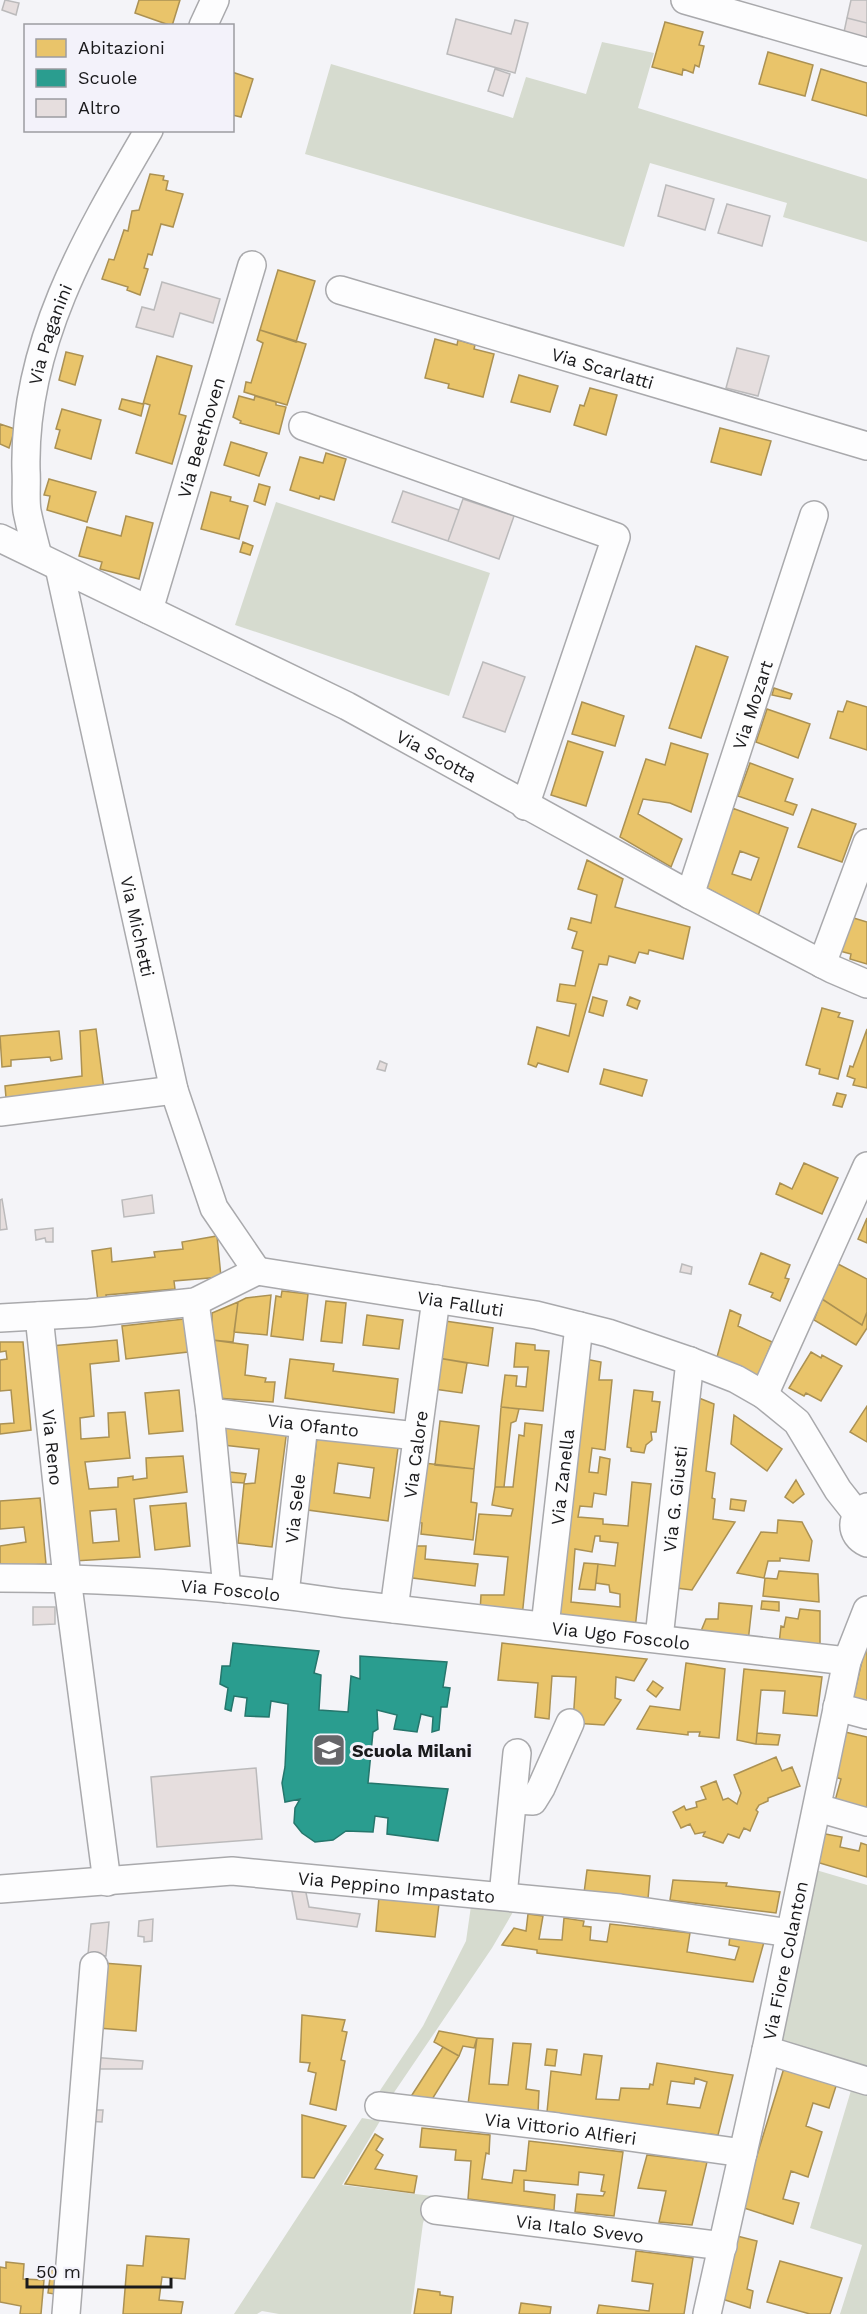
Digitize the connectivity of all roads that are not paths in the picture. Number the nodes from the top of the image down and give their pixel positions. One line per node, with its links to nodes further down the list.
1 (215, 0): 3 (street)
2 (685, 0): 4 (street)
3 (204, 24)
4 (867, 52)
5 (148, 132): 12 (street, Via Paganini)
6 (252, 265): 13 (street, Via Beethoven)
7 (340, 290): 9 (street, Via Scarlatti)
8 (303, 426): 14 (street)
9 (867, 446)
10 (814, 515): 16 (street, Via Mozart)
11 (0, 538): 12 (street, Via Scotta)
12 (48, 562): 13 (street, Via Scotta); 19 (street, Via Michetti)
13 (149, 610): 14 (street, Via Scotta)
14 (525, 806): 16 (street, Via Scotta)
15 (867, 843): 17 (street)
16 (690, 895): 17 (street, Via Scotta)
17 (822, 964): 18 (street, Via Scotta)
18 (867, 984)
19 (174, 1090): 20 (street); 22 (street, Via Michetti)
20 (0, 1112)
21 (867, 1166): 29 (street)
22 (257, 1271): 23 (street, Via Falluti); 24 (street)
23 (436, 1299): 27 (street, Via Falluti); 32 (street, Via Calore)
24 (195, 1302): 25 (street); 30 (street)
25 (39, 1316): 26 (street); 36 (street, Via Reno)
26 (0, 1318)
27 (579, 1326): 28 (street, Via Falluti); 41 (street, Via Zanella)
28 (690, 1361): 29 (street, Via Falluti); 42 (street, Via G. Giusti)
29 (764, 1395): 33 (street, Via Falluti)
30 (210, 1412): 31 (street, Via Ofanto); 37 (street)
31 (304, 1424): 32 (street, Via Ofanto); 38 (street, Via Sele)
32 (417, 1436): 39 (street, Via Calore)
33 (862, 1511): 34 (street)
34 (867, 1543)
35 (0, 1578): 36 (street, Via Foscolo)
36 (67, 1578): 37 (street, Via Foscolo); 51 (street, Via Reno)
37 (226, 1589): 38 (street, Via Foscolo)
38 (285, 1594): 39 (street, Via Foscolo)
39 (394, 1609): 41 (street, Via Ugo Foscolo)
40 (866, 1616): 43 (street, Via Fiore Colanton)
41 (545, 1626): 42 (street, Via Ugo Foscolo)
42 (659, 1638): 43 (street, Via Ugo Foscolo)
43 (847, 1660): 44 (street, Via Fiore Colanton)
44 (837, 1707): 45 (street); 49 (street, Via Fiore Colanton)
45 (867, 1715)
46 (570, 1723): 48 (street)
47 (517, 1753): 48 (street)
48 (513, 1800): 53 (street)
49 (818, 1808): 50 (street); 54 (street, Via Fiore Colanton)
50 (867, 1822)
51 (107, 1882): 52 (street, Via Peppino Impastato); 53 (street, Via Peppino Impastato)
52 (0, 1889)
53 (503, 1896): 54 (street, Via Peppino Impastato)
54 (790, 1933): 56 (street, Via Fiore Colanton)
55 (94, 1966): 62 (street)
56 (766, 2050): 57 (street); 59 (street, Via Fiore Colanton)
57 (867, 2081)
58 (379, 2106): 59 (street, Via Vittorio Alfieri)
59 (743, 2153): 61 (street, Via Fiore Colanton)
60 (435, 2210): 61 (street, Via Italo Svevo)
61 (723, 2246): 63 (street, Via Fiore Colanton)
62 (66, 2314)
63 (707, 2314)

